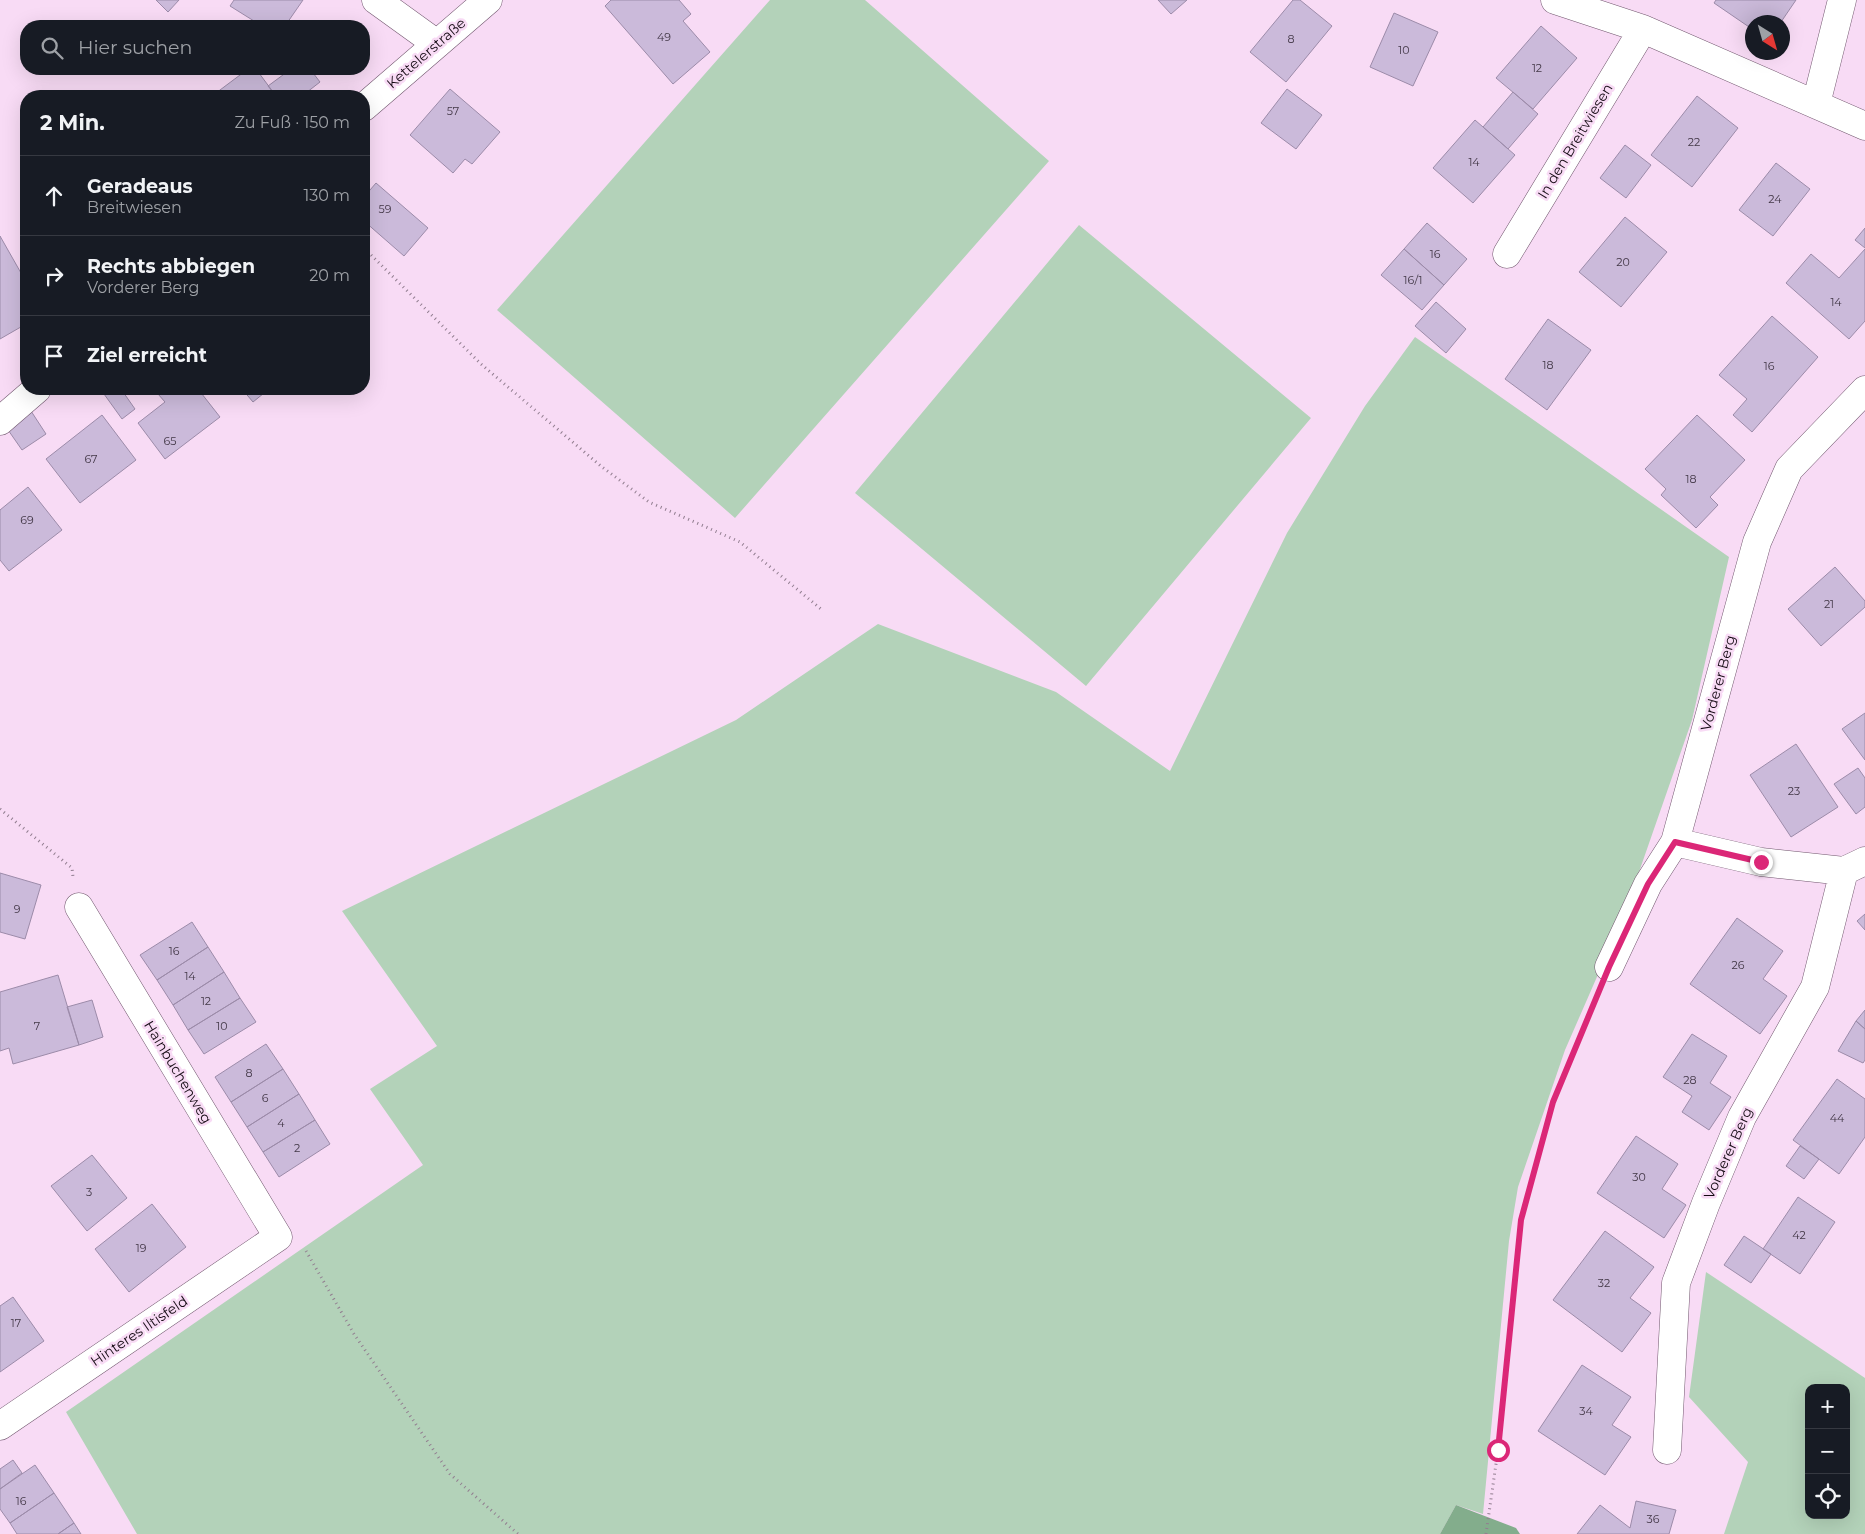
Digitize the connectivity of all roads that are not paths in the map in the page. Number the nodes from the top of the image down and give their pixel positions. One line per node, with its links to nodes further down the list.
1 (376, 0): 6 (street)
2 (488, 0): 6 (street, Kettelerstraße)
3 (1555, 0): 5 (street)
4 (1842, 0): 8 (street)
5 (1643, 29): 8 (street); 10 (street, In den Breitwiesen)
6 (437, 44): 7 (street, Kettelerstraße)
7 (370, 102)
8 (1816, 104): 9 (street)
9 (1865, 126)
10 (1506, 254)
11 (1865, 390): 14 (street, Vorderer Berg)
12 (30, 395): 13 (street)
13 (0, 421)
14 (1675, 842): 15 (street, Vorderer Berg); 17 (street)
15 (1855, 866): 20 (street, Vorderer Berg)
16 (79, 907): 18 (street, Hainbuchenweg)
17 (1609, 967)
18 (278, 1237): 19 (street, Hinteres Iltisfeld)
19 (0, 1426)
20 (1667, 1450)

